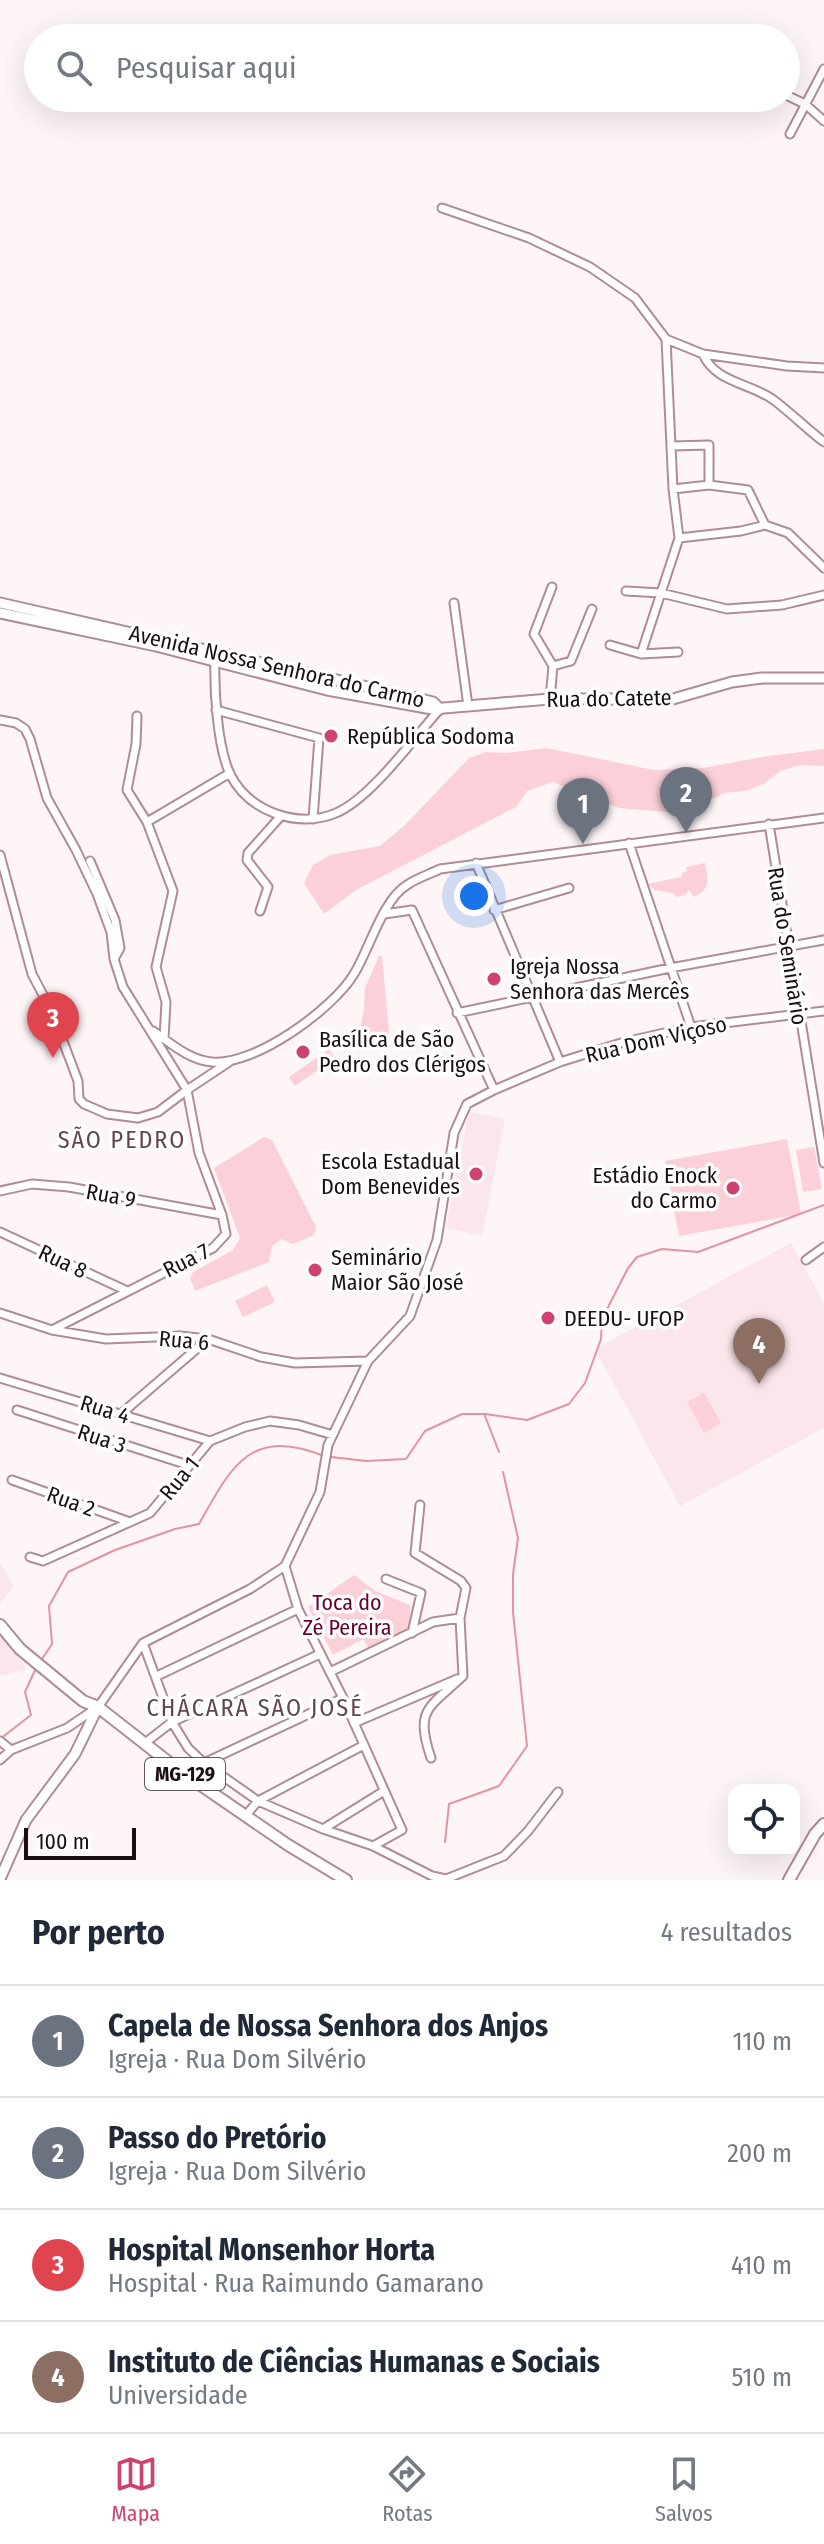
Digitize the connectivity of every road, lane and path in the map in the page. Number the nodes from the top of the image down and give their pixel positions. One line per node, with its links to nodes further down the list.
1 (824, 69): 3 (street)
2 (800, 102): 3 (street)
3 (805, 104): 4 (street); 5 (street)
4 (824, 121)
5 (790, 134)
6 (442, 208): 7 (street)
7 (666, 339): 8 (street); 11 (street)
8 (703, 354): 9 (street); 10 (street)
9 (824, 368)
10 (824, 442)
11 (671, 446): 12 (street); 13 (street)
12 (709, 485): 13 (street); 14 (street)
13 (673, 489): 15 (street)
14 (765, 525): 15 (street); 16 (street)
15 (679, 538): 19 (street)
16 (824, 568)
17 (552, 587): 30 (street)
18 (626, 591): 19 (street)
19 (661, 593): 20 (street); 28 (street)
20 (824, 595)
21 (0, 603): 25 (street, Avenida Nossa Senhora do Carmo)
22 (454, 603): 35 (street)
23 (592, 609): 30 (street)
24 (0, 613): 25 (street, Avenida Nossa Senhora do Carmo)
25 (71, 624): 29 (street, Avenida Nossa Senhora do Carmo)
26 (610, 645): 28 (street)
27 (678, 652): 28 (street)
28 (641, 654)
29 (215, 657): 32 (street, Avenida Nossa Senhora do Carmo); 33 (street, Avenida Nossa Senhora do Carmo); 37 (street)
30 (553, 666): 34 (street)
31 (824, 678): 34 (street, Rua do Catete)
32 (329, 679): 33 (street); 36 (street, Avenida Nossa Senhora do Carmo)
33 (327, 690): 36 (street, Avenida Nossa Senhora do Carmo)
34 (550, 699): 35 (street, Rua do Catete)
35 (468, 706): 36 (street, Rua do Catete)
36 (440, 709): 43 (street)
37 (216, 710): 40 (street); 43 (street)
38 (137, 716): 44 (street)
39 (0, 720): 56 (street)
40 (230, 773): 41 (street); 44 (street)
41 (280, 817): 43 (street); 52 (street)
42 (824, 818): 45 (street)
43 (313, 819)
44 (147, 822): 64 (street)
45 (769, 824): 46 (street); 55 (street, Rua do Seminário)
46 (629, 843): 49 (street); 57 (street)
47 (0, 855): 67 (street)
48 (90, 861): 56 (street)
49 (476, 863): 51 (street); 53 (street)
50 (569, 888): 51 (street)
51 (494, 910): 58 (street)
52 (260, 911)
53 (383, 914): 60 (street); 65 (street)
54 (824, 940): 55 (street)
55 (788, 947): 57 (street); 61 (street, Rua do Seminário)
56 (114, 959): 63 (street)
57 (670, 968): 58 (street); 62 (street)
58 (531, 996): 60 (street); 66 (street)
59 (824, 1011): 61 (street, Rua Dom Viçoso)
60 (457, 1013): 68 (street)
61 (799, 1013): 62 (street, Rua Dom Viçoso); 69 (street, Rua do Seminário)
62 (691, 1027): 66 (street, Rua Dom Viçoso)
63 (148, 1028): 64 (street); 67 (street)
64 (164, 1039): 65 (street)
65 (231, 1061): 67 (street)
66 (560, 1062): 68 (street, Rua Dom Viçoso)
67 (187, 1090): 71 (street, Rua 7)
68 (494, 1090): 79 (street, Rua Dom Viçoso)
69 (824, 1163)
70 (0, 1191): 71 (street, Rua 9)
71 (222, 1215): 75 (street, Rua 7)
72 (0, 1232): 75 (street, Rua 8)
73 (824, 1247): 74 (street)
74 (806, 1260)
75 (125, 1290): 77 (street, Rua 7)
76 (0, 1313): 77 (street, Rua 6)
77 (52, 1330): 78 (street, Rua 6)
78 (208, 1339): 79 (street, Rua 6); 82 (street)
79 (368, 1361): 83 (street, Rua Dom Viçoso)
80 (0, 1378): 82 (street, Rua 4)
81 (17, 1410): 85 (street, Rua 3)
82 (122, 1413): 84 (street, Rua 4)
83 (333, 1435): 84 (street, Rua 1); 90 (street, Rua Dom Viçoso)
84 (210, 1441): 85 (street, Rua 1)
85 (188, 1465): 88 (street, Rua 1)
86 (12, 1480): 88 (street, Rua 2)
87 (420, 1505): 93 (street)
88 (130, 1522): 89 (street, Rua 1)
89 (30, 1557)
90 (285, 1566): 92 (street); 96 (street)
91 (386, 1579): 95 (street)
92 (298, 1609): 97 (street); 99 (street)
93 (460, 1618): 95 (street); 100 (street)
94 (0, 1625): 102 (main road, MG-129)
95 (412, 1633): 98 (street)
96 (143, 1643): 99 (street); 102 (street)
97 (320, 1654): 98 (street); 103 (street)
98 (330, 1672): 101 (street)
99 (157, 1676): 103 (street)
100 (463, 1676): 104 (street); 109 (street)
101 (343, 1698): 104 (street); 111 (street)
102 (98, 1707): 106 (main road, MG-129); 108 (street); 119 (street)
103 (172, 1722): 106 (street); 111 (street)
104 (354, 1723): 107 (street)
105 (0, 1741): 108 (street)
106 (145, 1743): 115 (main road, MG-129)
107 (362, 1746): 112 (street); 114 (street)
108 (11, 1750): 110 (street)
109 (431, 1758)
110 (0, 1760)
111 (204, 1763): 114 (street)
112 (384, 1791): 117 (street); 118 (street)
113 (558, 1792): 118 (street)
114 (258, 1801): 115 (street); 117 (street)
115 (246, 1815): 120 (main road, MG-129)
116 (824, 1824): 121 (main road)
117 (323, 1829): 118 (street)
118 (373, 1846)
119 (0, 1879)
120 (346, 1880)
121 (789, 1880)

